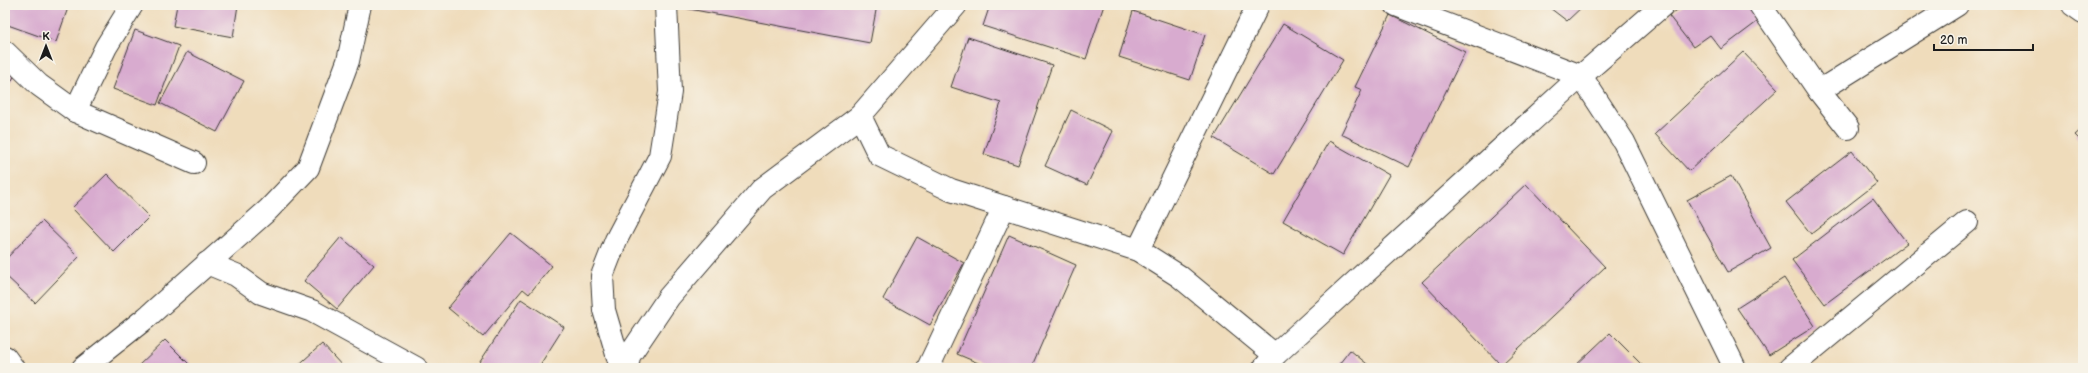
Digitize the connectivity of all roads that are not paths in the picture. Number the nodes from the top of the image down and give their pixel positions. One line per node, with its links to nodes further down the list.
1 (132, 5): 15 (street)
2 (360, 5): 22 (street)
3 (666, 5): 28 (street)
4 (956, 5): 16 (street)
5 (1258, 5): 21 (street)
6 (1396, 5): 13 (street)
7 (1663, 5): 13 (street)
8 (1760, 5): 14 (street)
9 (1957, 5): 14 (street)
10 (2073, 5): 11 (street)
11 (2083, 12)
12 (5, 52): 15 (street)
13 (1581, 76): 24 (street); 31 (street)
14 (1819, 90): 17 (street)
15 (75, 111): 18 (street)
16 (860, 116): 19 (street); 29 (street)
17 (1848, 128)
18 (194, 163)
19 (1004, 207): 21 (street); 30 (street)
20 (1967, 222): 32 (street)
21 (1138, 250): 24 (street)
22 (207, 263): 26 (street); 27 (street)
23 (5, 357): 25 (street)
24 (1269, 361)
25 (13, 368)
26 (82, 368)
27 (416, 368)
28 (621, 368)
29 (627, 368)
30 (928, 368)
31 (1735, 368)
32 (1790, 368)

